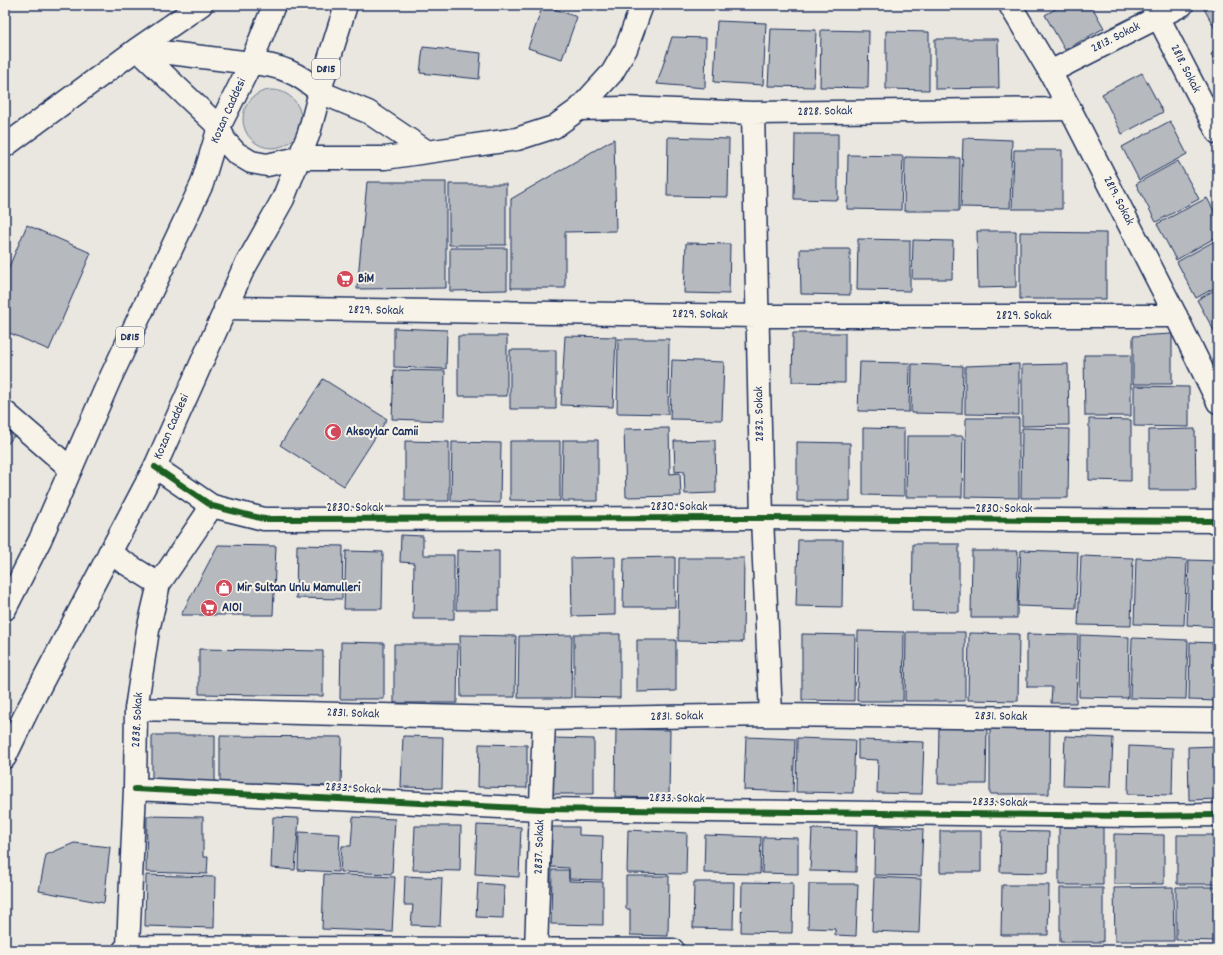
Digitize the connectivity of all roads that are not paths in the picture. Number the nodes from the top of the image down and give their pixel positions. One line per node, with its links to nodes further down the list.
1 (201, 5): 8 (main road)
2 (274, 5): 9 (main road, Kozan Caddesi / D815)
3 (346, 5): 11 (main road, D815)
4 (642, 5): 12 (main road)
5 (1010, 5): 10 (main road, 2819. Sokak)
6 (1182, 5): 7 (main road, 2813. Sokak)
7 (1155, 11): 10 (main road, 2813. Sokak); 16 (main road, 2818. Sokak)
8 (137, 49): 9 (main road); 15 (main road); 17 (main road)
9 (251, 63): 11 (main road); 15 (main road, Kozan Caddesi / D815)
10 (1050, 72): 13 (main road, 2819. Sokak)
11 (320, 92): 18 (main road); 19 (main road, D815)
12 (579, 109): 14 (main road, 2828. Sokak); 18 (main road)
13 (1070, 110): 14 (main road, 2828. Sokak); 22 (main road, 2819. Sokak)
14 (753, 113): 21 (main road, 2832. Sokak)
15 (219, 127): 19 (main road); 26 (main road, Kozan Caddesi / D815)
16 (1218, 133)
17 (5, 146)
18 (426, 152): 19 (main road)
19 (299, 158): 20 (main road, Kozan Caddesi / D815)
20 (225, 308): 21 (main road, 2829. Sokak); 25 (main road, Kozan Caddesi / D815)
21 (758, 316): 22 (main road, 2829. Sokak); 28 (main road, 2832. Sokak)
22 (1176, 316): 23 (main road, 2819. Sokak)
23 (1218, 402)
24 (5, 412): 26 (main road)
25 (155, 467): 27 (main road, 2830. Sokak); 30 (main road, Kozan Caddesi / D815)
26 (71, 469): 32 (main road, Kozan Caddesi / D815)
27 (212, 506): 28 (main road, 2830. Sokak); 31 (main road, 2838. Sokak)
28 (762, 518): 29 (main road, 2830. Sokak); 34 (main road, 2832. Sokak)
29 (1218, 521)
30 (109, 553): 31 (main road); 37 (main road, Kozan Caddesi / D815)
31 (159, 584): 33 (main road, 2838. Sokak)
32 (5, 609)
33 (136, 709): 35 (main road, 2831. Sokak); 38 (main road, 2838. Sokak)
34 (770, 715): 35 (main road, 2831. Sokak); 36 (main road, 2831. Sokak)
35 (544, 719): 39 (main road, 2837. Sokak)
36 (1218, 720)
37 (5, 757)
38 (135, 789): 39 (main road, 2833. Sokak); 41 (main road, 2838. Sokak)
39 (541, 809): 40 (main road, 2833. Sokak); 42 (main road, 2837. Sokak)
40 (1218, 815)
41 (126, 948): 42 (main road)
42 (536, 950): 43 (main road)
43 (674, 950)

